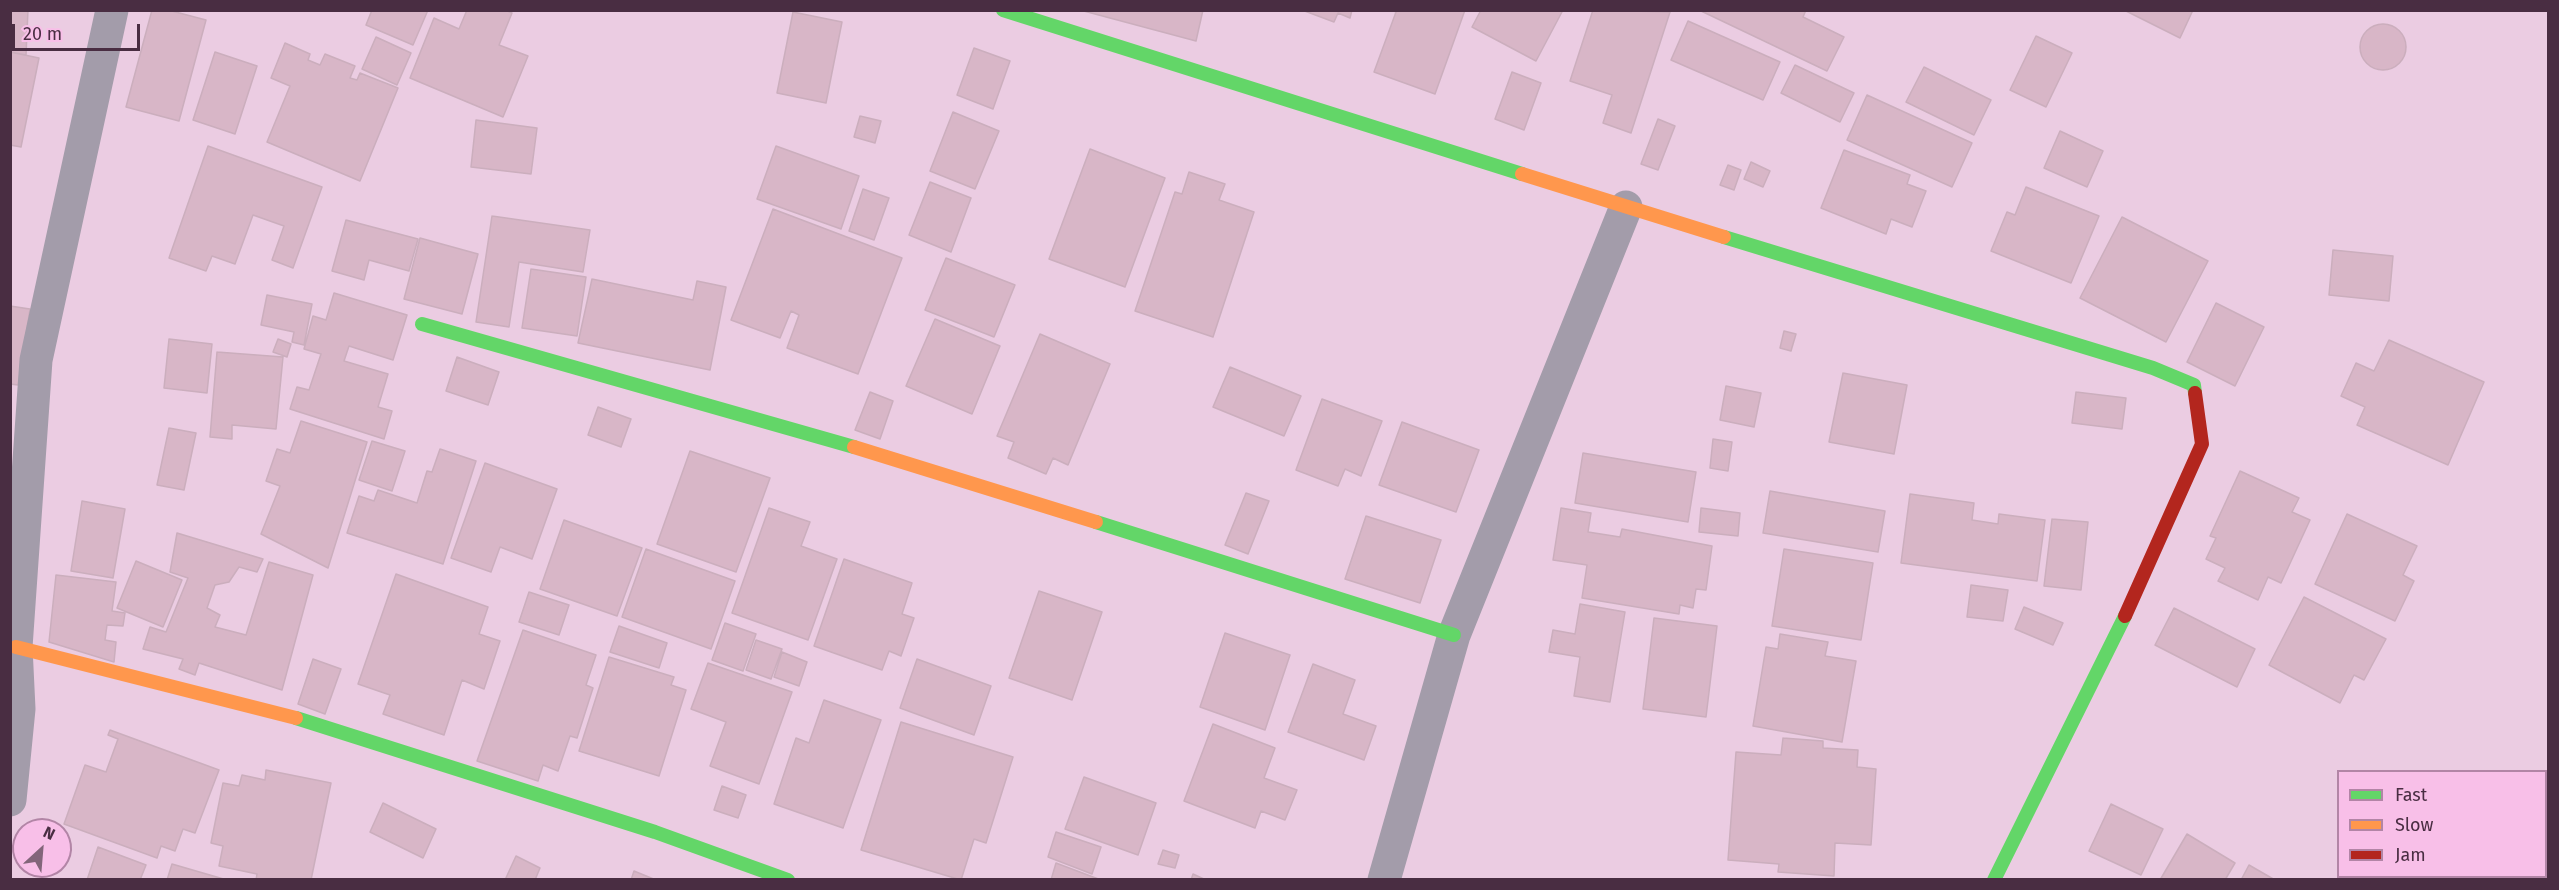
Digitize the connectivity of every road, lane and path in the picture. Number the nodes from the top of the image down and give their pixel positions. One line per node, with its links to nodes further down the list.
1 (112, 10): 6 (street)
2 (1003, 10): 3 (street)
3 (1626, 207): 5 (street); 11 (street)
4 (422, 324): 5 (street)
5 (1454, 635): 10 (street)
6 (16, 647): 7 (street); 9 (street)
7 (15, 709): 8 (street)
8 (10, 800)
9 (788, 879)
10 (1384, 879)
11 (1994, 879)

